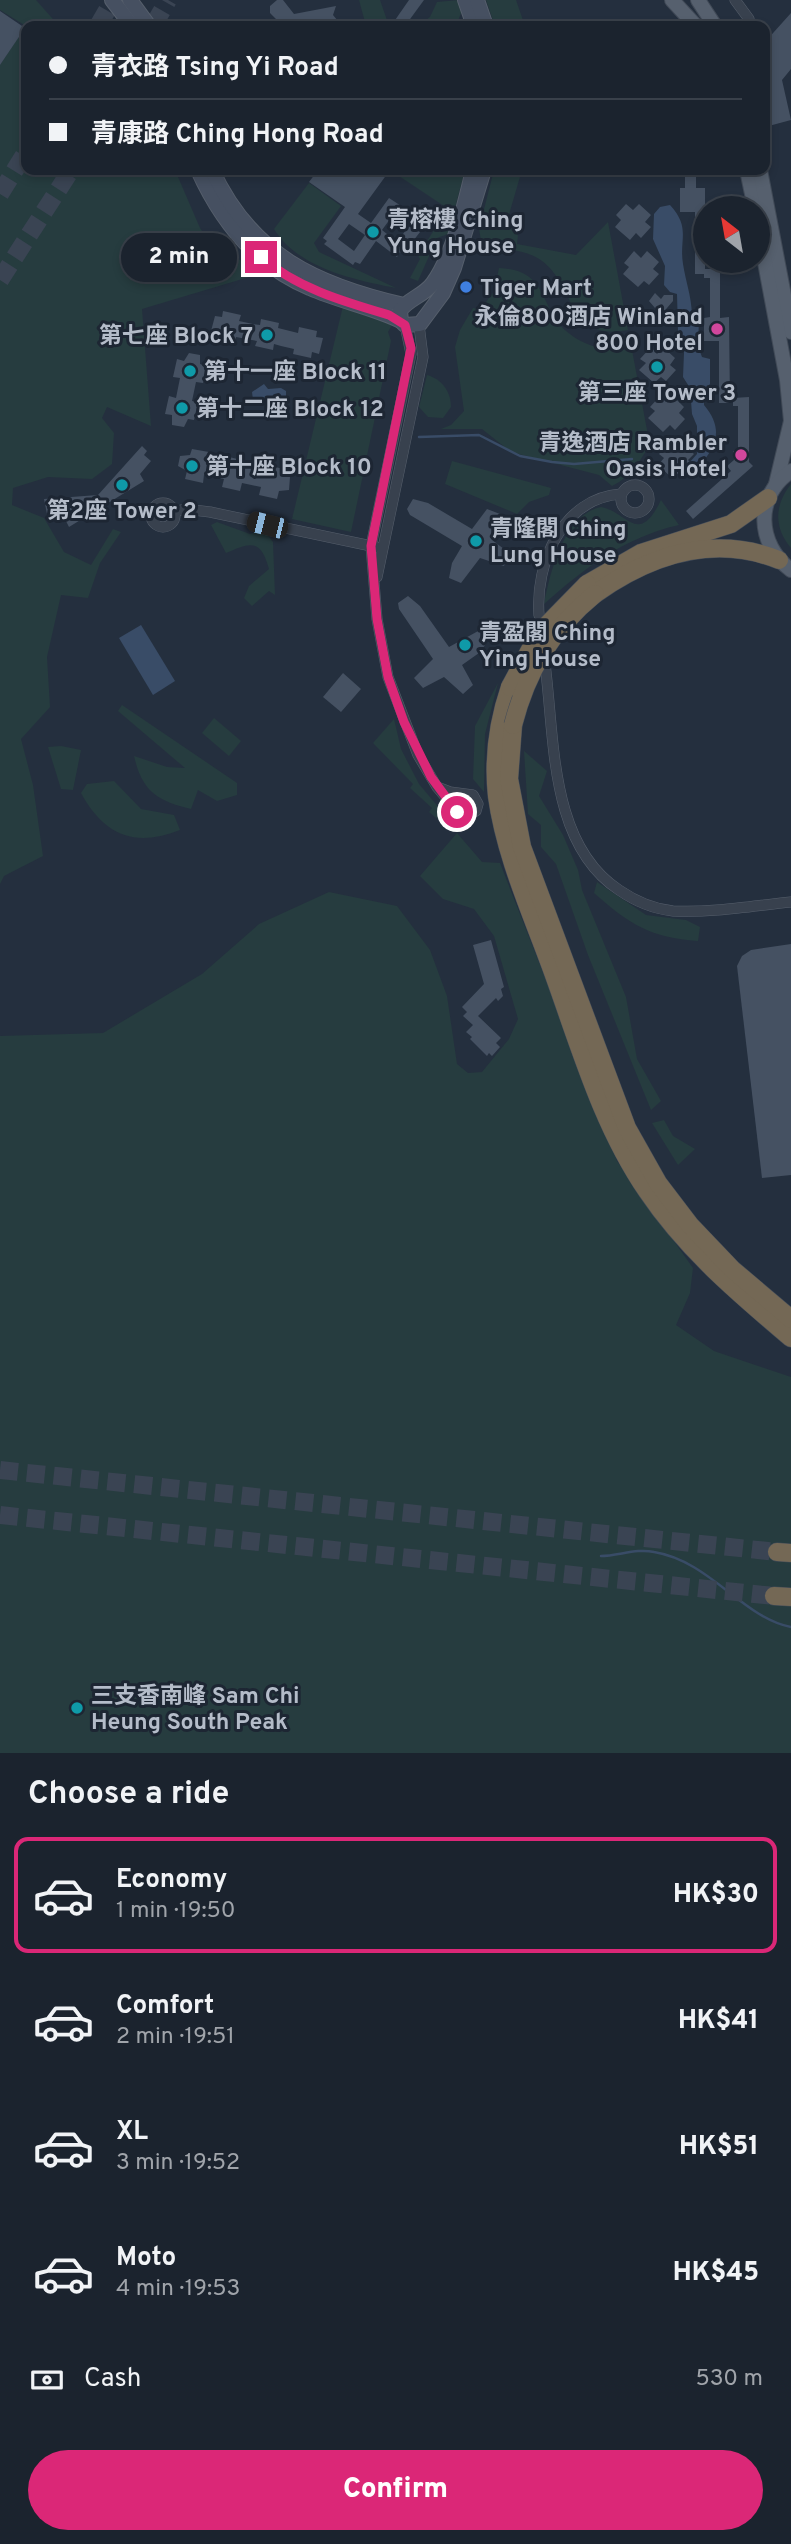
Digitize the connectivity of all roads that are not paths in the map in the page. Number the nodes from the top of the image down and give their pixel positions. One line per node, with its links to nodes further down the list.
1 (112, 0): 10 (main road)
2 (130, 0): 11 (main road)
3 (465, 0): 12 (main road)
4 (477, 0): 13 (main road)
5 (672, 0): 14 (main road)
6 (682, 0): 15 (main road)
7 (698, 0): 16 (main road)
8 (734, 0): 9 (street)
9 (750, 19)
10 (128, 21)
11 (145, 21)
12 (472, 21)
13 (484, 21)
14 (692, 21)
15 (694, 21)
16 (712, 21)
17 (201, 175): 28 (main road)
18 (214, 175): 27 (main road)
19 (472, 175): 27 (main road)
20 (482, 175): 28 (main road)
21 (749, 175): 23 (main road)
22 (761, 175): 24 (main road)
23 (755, 196)
24 (760, 196)
25 (770, 250): 29 (main road)
26 (767, 273): 31 (main road)
27 (408, 303): 28 (main road); 28 (main road)
28 (412, 322): 34 (street); 35 (street)
29 (791, 331)
30 (791, 471): 31 (main road)
31 (772, 491): 36 (main road); 38 (highway)
32 (621, 494): 39 (street)
33 (174, 512): 34 (street)
34 (371, 546): 35 (street); 37 (street)
35 (383, 549): 37 (street)
36 (785, 565): 38 (highway)
37 (376, 581): 41 (street)
38 (591, 589): 43 (highway, bridge); 44 (highway, bridge)
39 (540, 615)
40 (545, 664): 42 (street)
41 (437, 787)
42 (791, 902)
43 (791, 1319)
44 (791, 1338)

